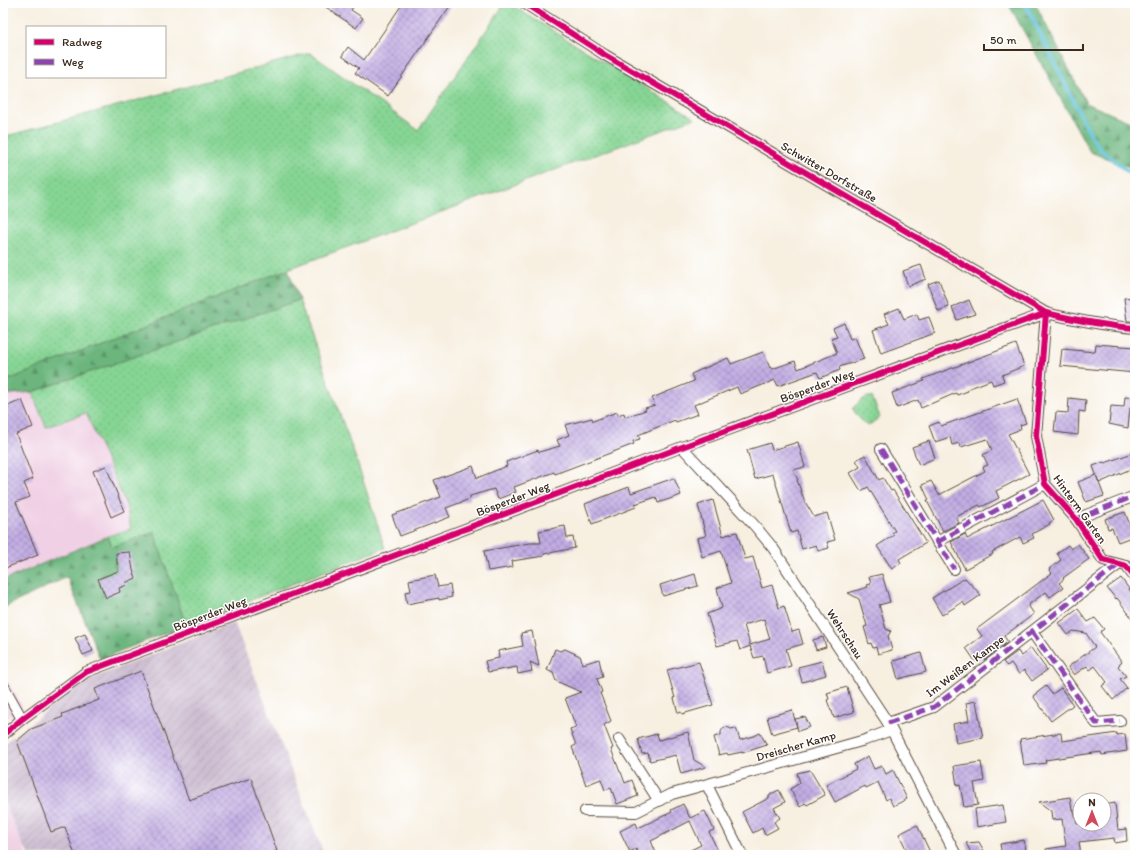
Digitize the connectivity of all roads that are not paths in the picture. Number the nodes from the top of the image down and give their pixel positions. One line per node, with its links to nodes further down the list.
1 (524, 3): 2 (street, Schwitter Dorfstraße)
2 (1046, 312): 3 (street, Schwitter Dorfstraße); 4 (street, Bösperder Weg); 6 (street, Hinterm Garten)
3 (1135, 328)
4 (682, 447): 15 (street, Bösperder Weg); 17 (street, Wehrschau)
5 (880, 449): 9 (street)
6 (1044, 484): 8 (street, Hinterm Garten); 9 (street)
7 (1135, 496): 8 (street)
8 (1076, 519): 10 (street, Hinterm Garten)
9 (937, 542): 11 (street)
10 (1118, 565): 12 (street, Hinterm Garten); 13 (street, Im Weißen Kampe)
11 (954, 569)
12 (1135, 578)
13 (1032, 632): 16 (street); 17 (street, Im Weißen Kampe)
14 (3, 685): 15 (street)
15 (22, 718): 18 (street, Bösperder Weg)
16 (1120, 721)
17 (890, 726): 20 (street, Dreischer Kamp); 24 (street, Wehrschau)
18 (3, 735)
19 (619, 739): 21 (street)
20 (707, 784): 21 (street, Dreischer Kamp); 23 (street)
21 (659, 801): 22 (street, Dreischer Kamp)
22 (585, 811)
23 (742, 855)
24 (956, 855)

